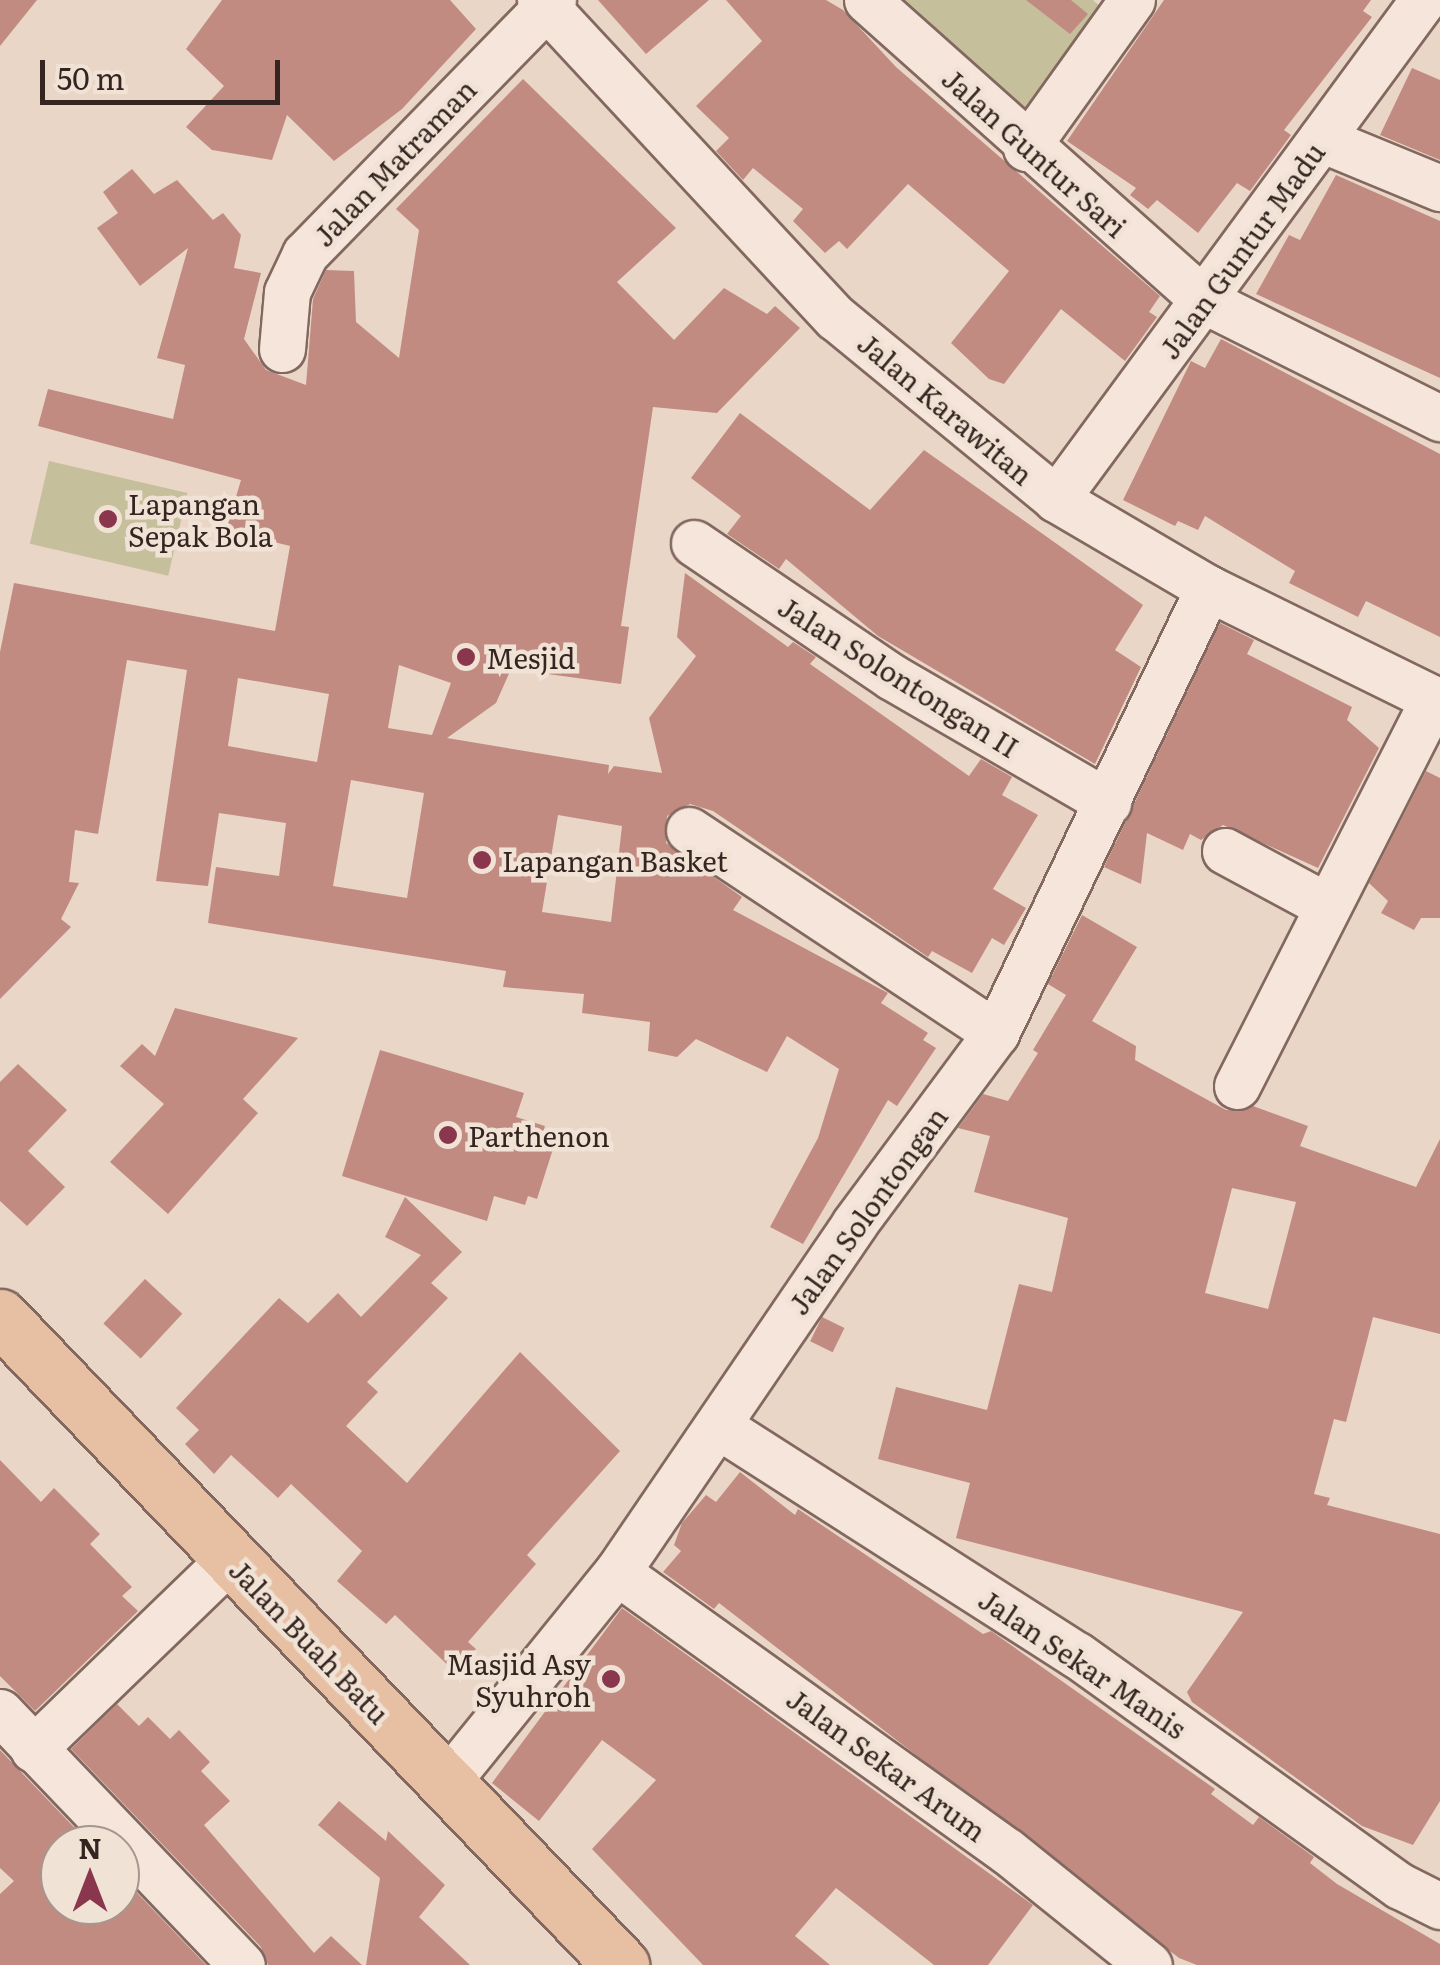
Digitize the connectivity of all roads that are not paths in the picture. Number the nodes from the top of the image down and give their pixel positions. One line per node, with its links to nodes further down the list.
1 (869, 0): 6 (street, Jalan Guntur Sari)
2 (1423, 0): 5 (street, Jalan Guntur Madu)
3 (547, 2): 9 (street, Jalan Matraman); 11 (street, Jalan Karawitan)
4 (1121, 5): 6 (street)
5 (1321, 139): 7 (street); 8 (street, Jalan Guntur Madu)
6 (1026, 148): 8 (street, Jalan Guntur Sari)
7 (1440, 188)
8 (1205, 302): 10 (street, Jalan Guntur Sari); 11 (street, Jalan Guntur Madu)
9 (282, 348)
10 (1440, 418)
11 (1056, 499): 13 (street, Jalan Karawitan)
12 (694, 543): 15 (street, Jalan Solontongan II)
13 (1208, 588): 14 (street, Jalan Karawitan); 15 (street, Jalan Solontongan)
14 (1436, 700): 18 (street)
15 (1108, 802): 19 (street, Jalan Solontongan)
16 (689, 830): 19 (street)
17 (1225, 851): 18 (street)
18 (1328, 906): 20 (street)
19 (996, 1033): 23 (street, Jalan Solontongan)
20 (1236, 1086)
21 (0, 1317): 28 (main road, Jalan Buah Batu)
22 (0, 1355): 25 (main road, Jalan Buah Batu)
23 (720, 1427): 24 (street, Jalan Solontongan); 29 (street, Jalan Sekar Manis)
24 (617, 1572): 28 (street, Jalan Solontongan); 33 (street, Jalan Sekar Arum)
25 (212, 1576): 27 (street); 31 (main road, Jalan Buah Batu)
26 (0, 1712): 27 (street)
27 (33, 1749): 30 (street)
28 (446, 1783): 32 (main road, Jalan Buah Batu)
29 (1440, 1906)
30 (242, 1965)
31 (578, 1965)
32 (620, 1965)
33 (1149, 1965)

